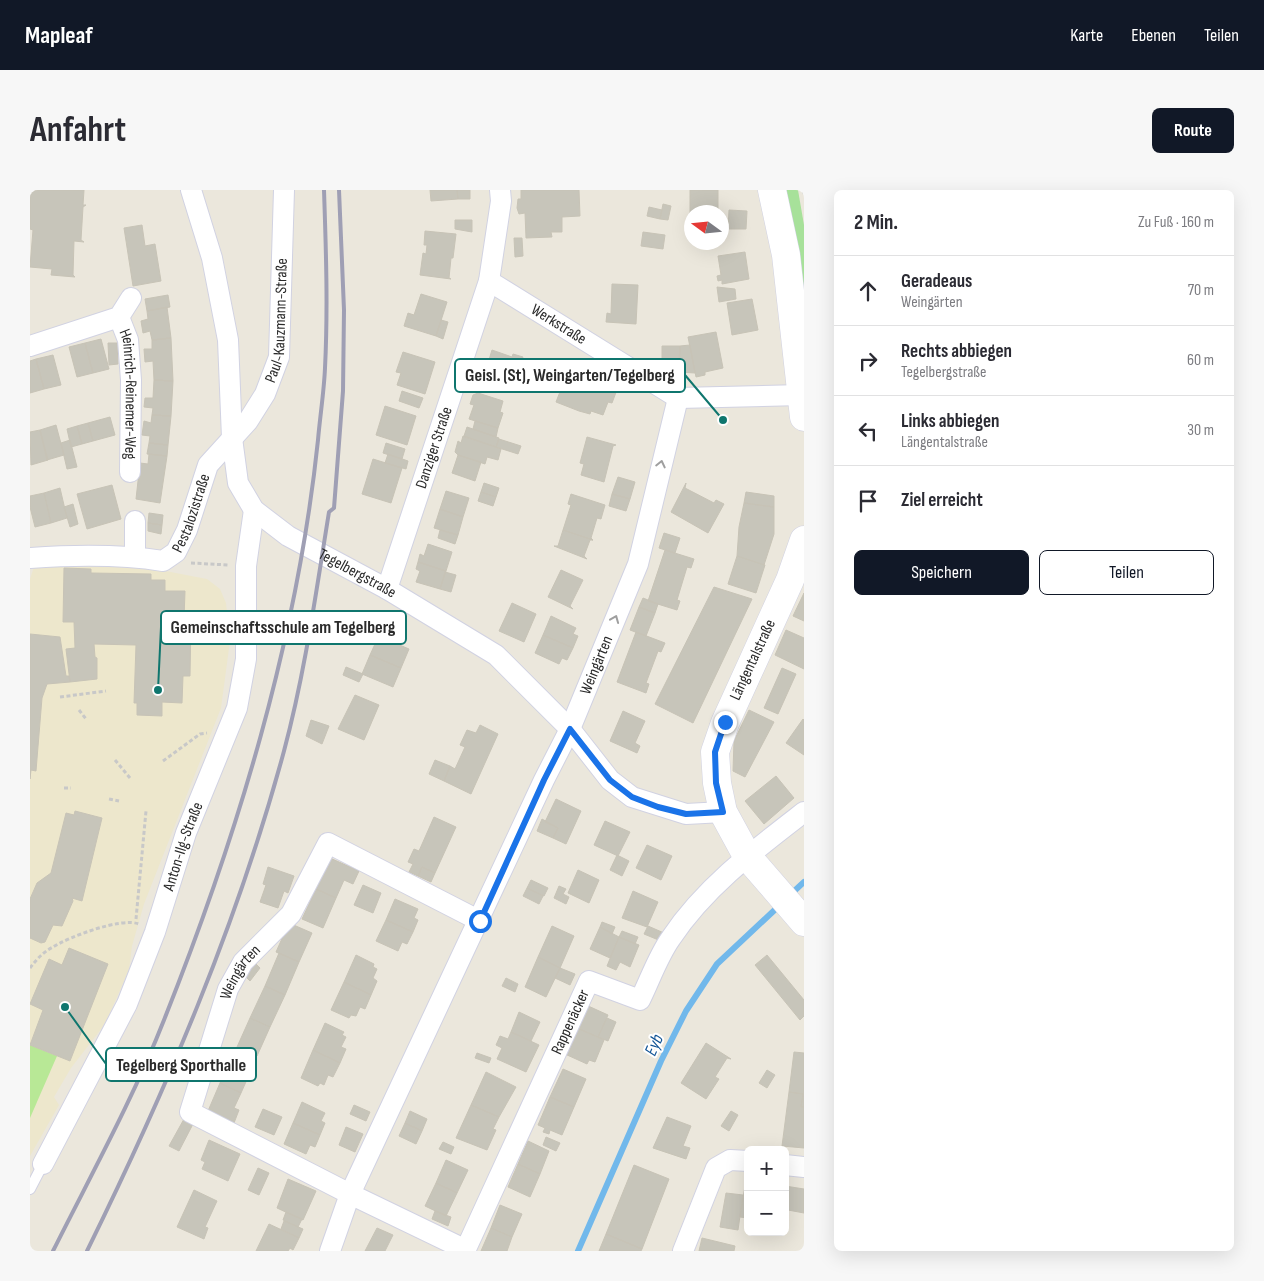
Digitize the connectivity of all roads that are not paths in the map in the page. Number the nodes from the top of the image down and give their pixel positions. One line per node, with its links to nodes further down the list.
1 (191, 190): 11 (street, Tegelbergstraße)
2 (284, 190): 11 (street, Paul-Kauzmann-Straße)
3 (500, 190): 5 (street, Danziger Straße)
4 (772, 190): 10 (main road)
5 (489, 281): 9 (street, Werkstraße); 18 (street, Danziger Straße)
6 (131, 298): 7 (street, Heinrich-Reinemer-Weg)
7 (119, 317): 8 (street, Heinrich-Reinemer-Weg); 12 (street, Heinrich-Reinemer-Weg)
8 (30, 346)
9 (678, 398): 10 (street); 19 (street, Weingärten, one-way to 9)
10 (803, 406)
11 (232, 438): 13 (street, Tegelbergstraße); 16 (street, Pestalozistraße)
12 (130, 472)
13 (254, 510): 18 (street, Tegelbergstraße); 26 (street, Anton-Ilg-Straße)
14 (135, 521): 16 (street)
15 (804, 540): 20 (main road, Längentalstraße)
16 (135, 556): 17 (street, Pestalozistraße)
17 (30, 558)
18 (388, 589): 19 (street, Tegelbergstraße)
19 (570, 729): 20 (street, Tegelbergstraße); 23 (street, Weingärten)
20 (723, 812): 22 (main road, Längentalstraße)
21 (804, 812): 22 (street)
22 (747, 856): 24 (main road, Längentalstraße); 31 (street, Rappenäcker)
23 (480, 921): 30 (street, Weingärten); 30 (street, Weingärten)
24 (804, 922)
25 (744, 1161): 33 (street)
26 (43, 1164): 29 (lane)
27 (789, 1165): 28 (street)
28 (804, 1167)
29 (30, 1188)
30 (350, 1194): 31 (street, Rappenäcker); 32 (street, Weingärten)
31 (466, 1250)
32 (330, 1251)
33 (683, 1251)

